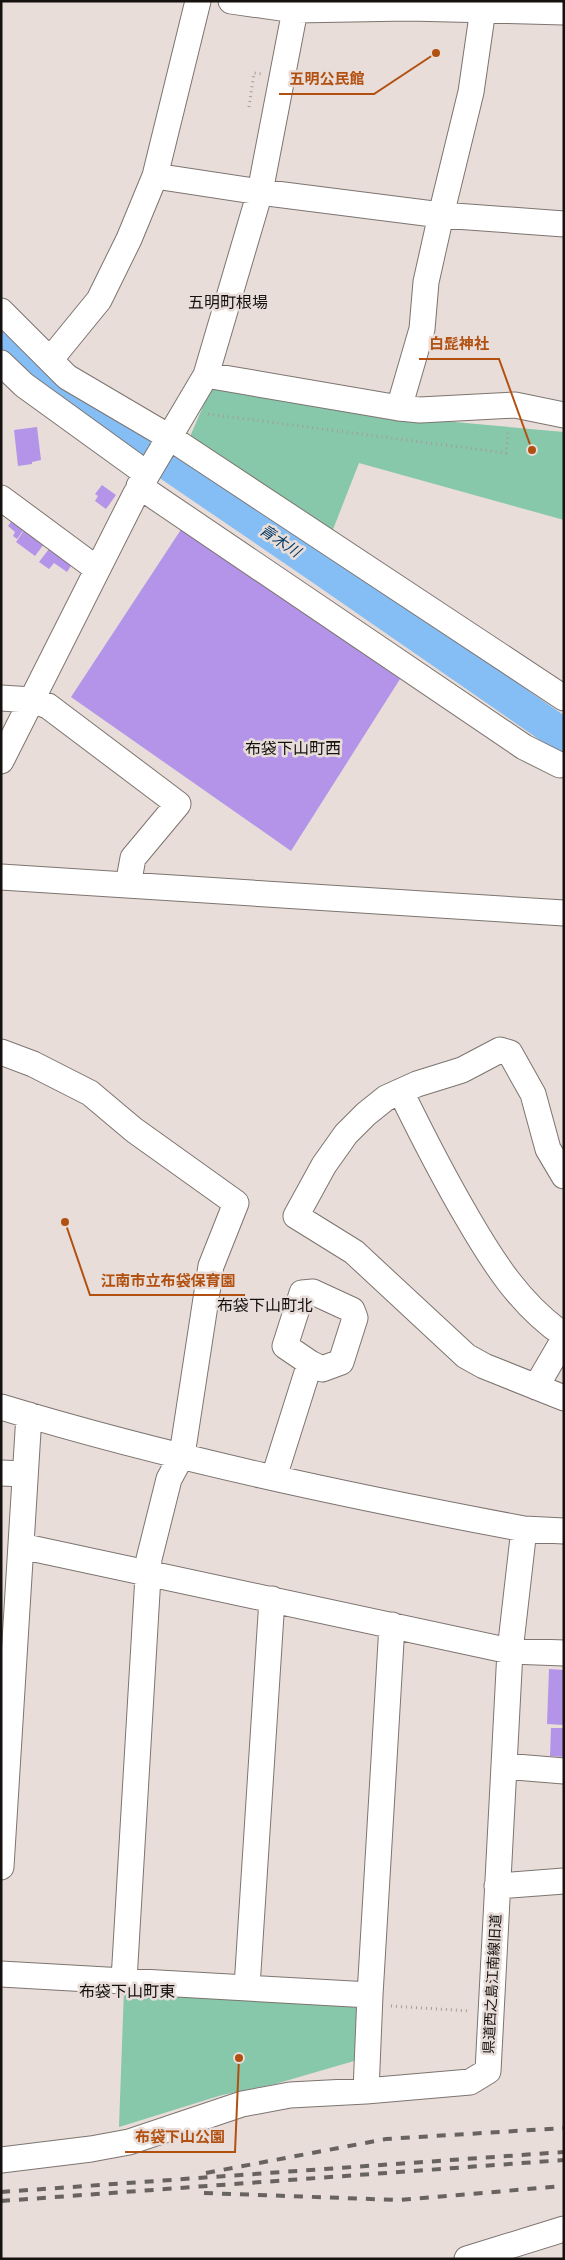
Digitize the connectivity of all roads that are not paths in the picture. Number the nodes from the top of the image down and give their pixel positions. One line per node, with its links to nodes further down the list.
1 (198, 1): 8 (street)
2 (231, 1): 6 (street)
3 (329, 5): 5 (street); 6 (street)
4 (510, 5): 5 (street); 7 (street)
5 (483, 9): 10 (street)
6 (295, 10): 9 (street)
7 (564, 12)
8 (155, 176): 9 (street); 13 (street)
9 (260, 192): 10 (street); 15 (street)
10 (440, 215): 11 (street); 16 (street)
11 (564, 224)
12 (1, 311): 13 (street)
13 (50, 360): 18 (street)
14 (1, 363): 19 (street)
15 (206, 375): 16 (street); 18 (street)
16 (399, 408): 17 (street)
17 (564, 415)
18 (167, 441): 19 (street); 23 (street)
19 (145, 476): 21 (street); 26 (street)
20 (1, 498): 21 (street)
21 (97, 569): 24 (street)
22 (1, 698): 24 (street)
23 (564, 698)
24 (32, 700): 25 (street); 28 (street)
25 (1, 761)
26 (560, 765)
27 (1, 877): 28 (street)
28 (128, 885): 29 (street)
29 (564, 913)
30 (1, 1052): 40 (street)
31 (401, 1092): 32 (street); 33 (street); 36 (street)
32 (564, 1176)
33 (564, 1335)
34 (564, 1340): 36 (street)
35 (310, 1363): 42 (street)
36 (536, 1387): 37 (street)
37 (564, 1398)
38 (1, 1407): 39 (street)
39 (29, 1415): 40 (street); 41 (street)
40 (182, 1455): 42 (street); 46 (street)
41 (13, 1474): 45 (street)
42 (274, 1477): 43 (street)
43 (524, 1530): 44 (street); 49 (street, 県道西之島江南線旧道)
44 (564, 1531)
45 (21, 1546): 46 (street); 53 (street)
46 (148, 1573): 47 (street); 57 (street)
47 (272, 1599): 48 (street); 58 (street)
48 (392, 1625): 49 (street); 59 (street)
49 (510, 1650): 50 (street); 51 (street, 県道西之島江南線旧道)
50 (564, 1654)
51 (504, 1766): 52 (street); 55 (street, 県道西之島江南線旧道)
52 (564, 1770)
53 (1, 1867)
54 (564, 1881): 55 (street)
55 (497, 1886): 60 (street, 県道西之島江南線旧道)
56 (1, 1974): 57 (street)
57 (124, 1980): 58 (street)
58 (247, 1987): 59 (street)
59 (370, 1995): 60 (street)
60 (366, 2091): 61 (street, 県道西之島江南線旧道)
61 (1, 2160)
62 (564, 2229): 63 (street)
63 (467, 2259)

